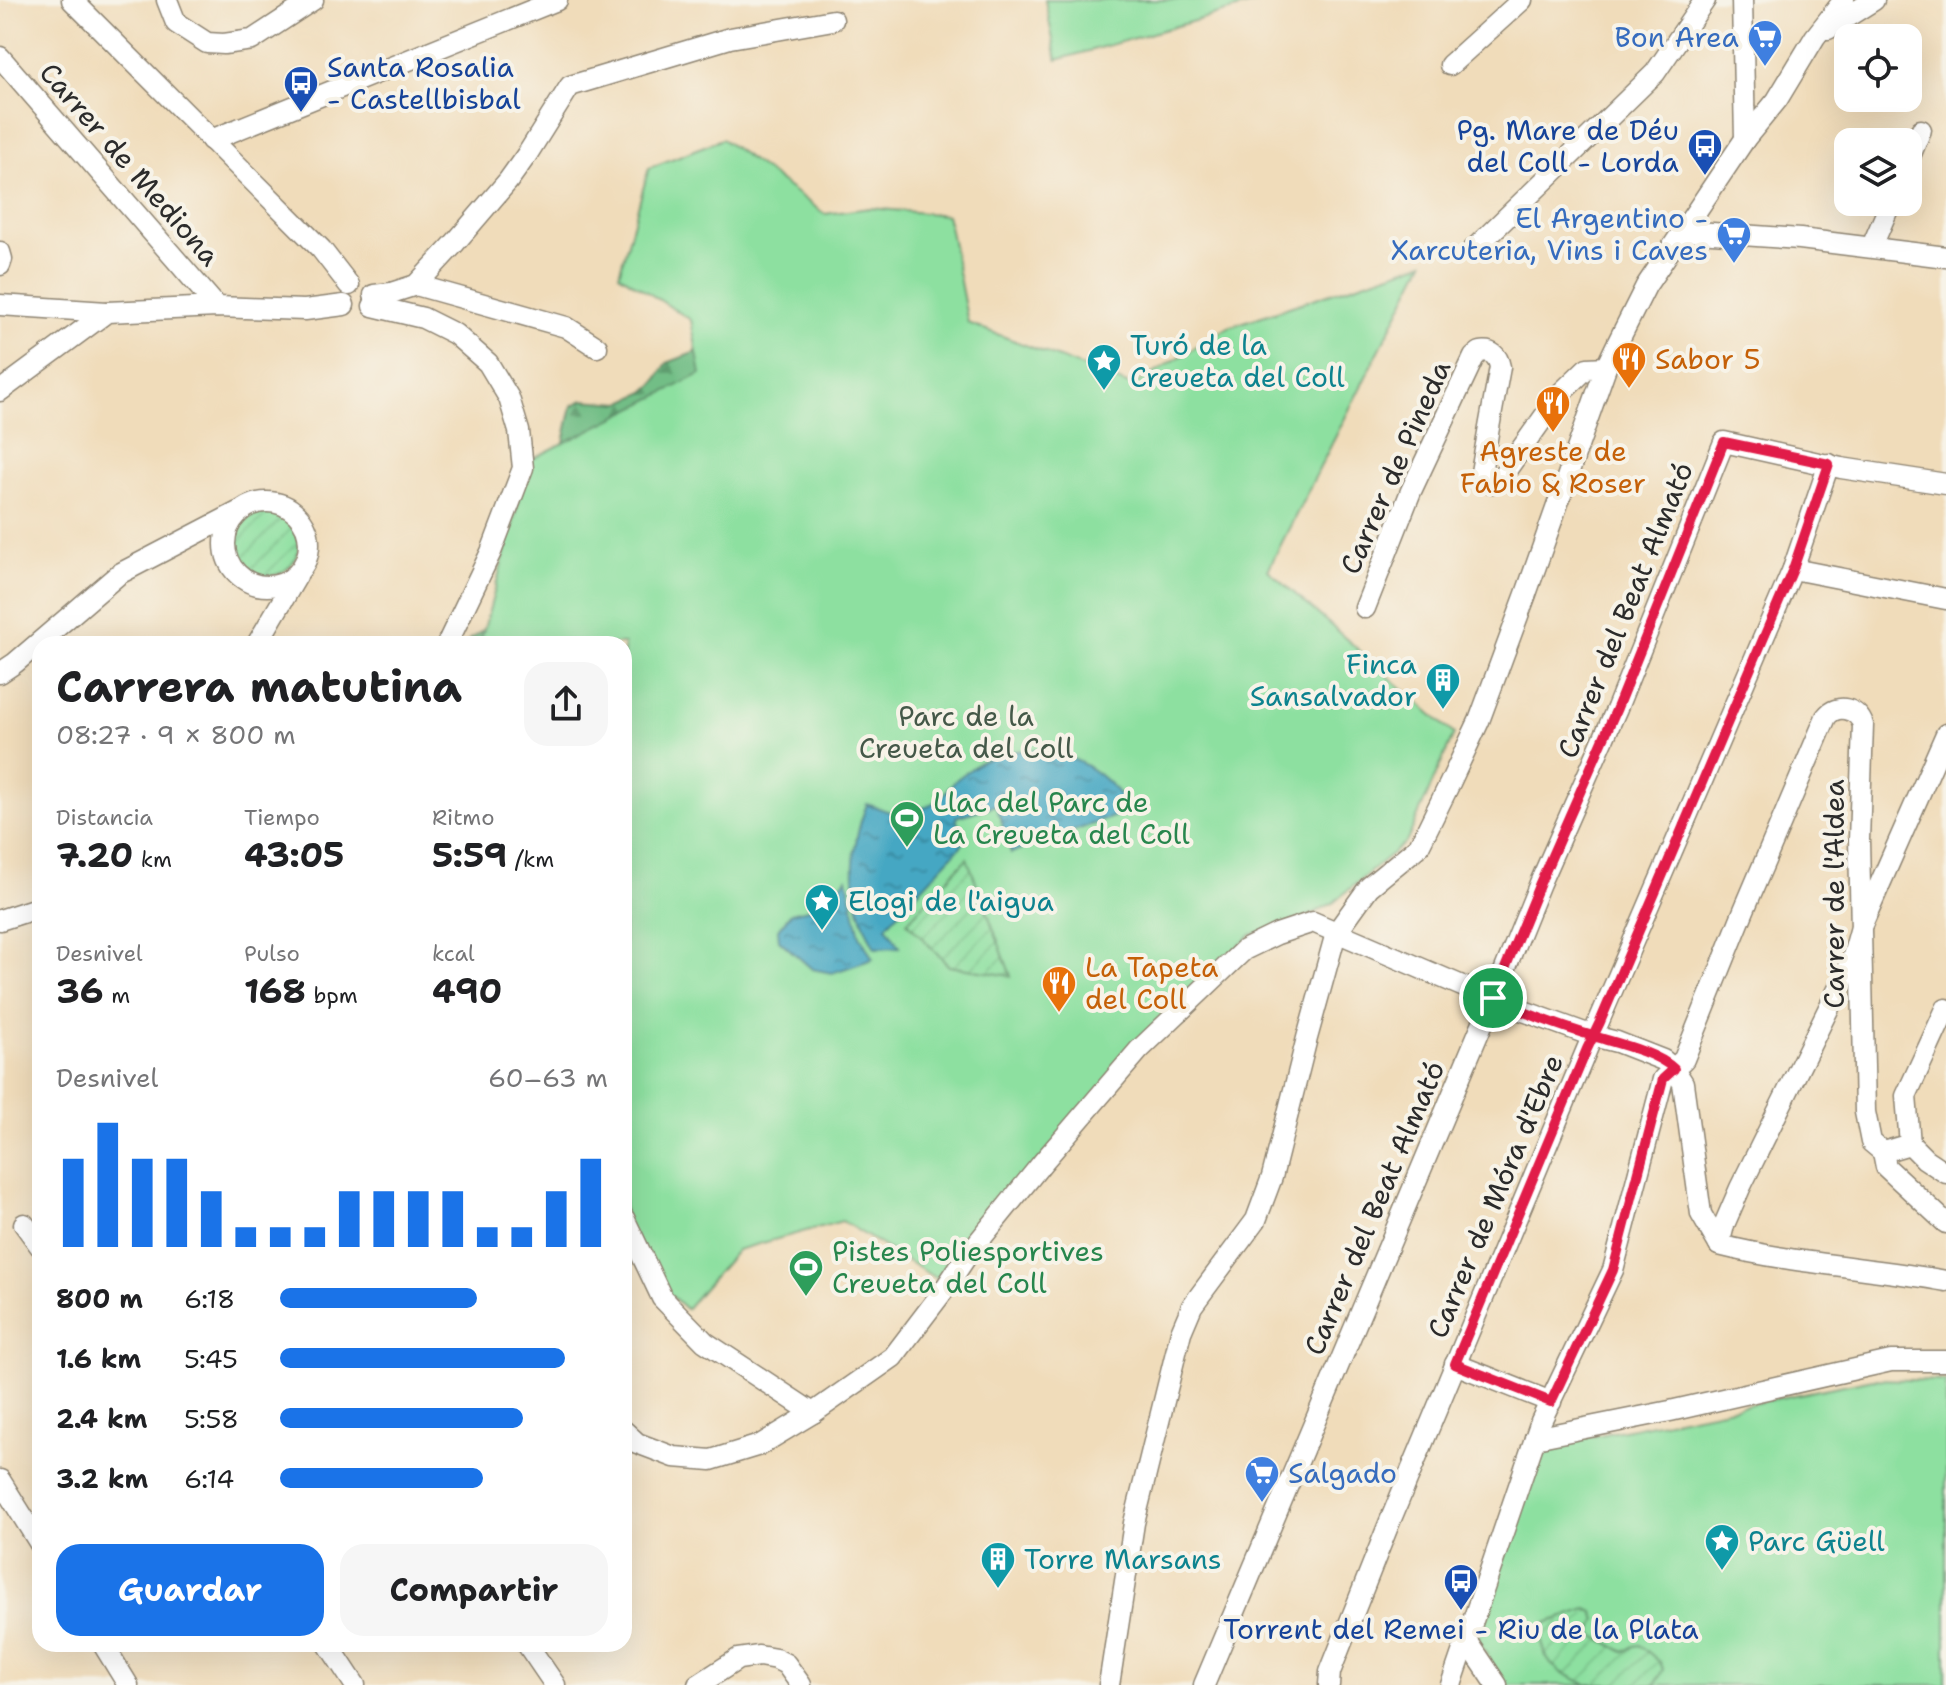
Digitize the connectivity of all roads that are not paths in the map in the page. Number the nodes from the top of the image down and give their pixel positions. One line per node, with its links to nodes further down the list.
1 (72, 0): 15 (street)
2 (167, 0): 3 (street)
3 (313, 0)
4 (557, 0): 15 (street)
5 (1522, 0): 13 (street)
6 (1705, 0): 19 (street)
7 (1742, 0): 14 (street)
8 (1844, 0): 11 (street)
9 (1874, 0): 11 (street)
10 (833, 20): 23 (street)
11 (1815, 37): 14 (street)
12 (0, 57): 27 (street, Carrer de Mediona)
13 (1450, 65)
14 (1745, 139): 17 (street)
15 (211, 140): 24 (street)
16 (1885, 216): 18 (street)
17 (1683, 231): 18 (street); 30 (street)
18 (1872, 246): 21 (street)
19 (1472, 251)
20 (0, 252): 22 (street)
21 (1946, 257)
22 (0, 265)
23 (416, 285): 25 (street); 29 (street)
24 (347, 295): 25 (street); 27 (street)
25 (374, 301): 41 (street)
26 (0, 305): 28 (street)
27 (217, 307): 28 (street)
28 (107, 312): 31 (street)
29 (597, 347)
30 (1606, 367): 38 (street, Carrer de Pineda); 48 (street)
31 (0, 391)
32 (1829, 464): 33 (street); 36 (street, Carrer de Móra d'Ebre); 49 (street, Carrer del Beat Almató)
33 (1946, 484)
34 (238, 512): 35 (street); 35 (street); 39 (street)
35 (301, 569): 40 (street)
36 (1793, 569): 37 (street); 51 (street, Carrer de Móra d'Ebre)
37 (1946, 599)
38 (1365, 608)
39 (47, 636)
40 (262, 636)
41 (451, 636)
42 (32, 648): 43 (street)
43 (0, 673)
44 (1946, 734): 47 (street)
45 (32, 910): 46 (street)
46 (0, 920)
47 (1861, 927): 52 (street, Carrer de l'Aldea); 54 (street, Carrer de l'Aldea); 60 (street)
48 (1336, 933): 49 (street); 65 (street); 80 (street)
49 (1493, 998): 51 (street); 81 (street, Carrer del Beat Almató)
50 (1946, 1009): 53 (street)
51 (1593, 1036): 52 (street); 63 (street, Carrer de Móra d'Ebre)
52 (1674, 1069): 60 (street); 64 (street)
53 (1910, 1144): 54 (street); 55 (street)
54 (1883, 1152): 56 (street, Carrer de l'Aldea)
55 (1945, 1172)
56 (1946, 1223)
57 (24, 1224): 58 (street)
58 (32, 1235)
59 (632, 1235): 65 (street)
60 (1719, 1245): 61 (street)
61 (1946, 1281)
62 (1946, 1361): 67 (street)
63 (1455, 1364): 64 (street); 74 (street, Carrer de Móra d'Ebre)
64 (1551, 1402): 67 (street)
65 (813, 1413): 66 (street)
66 (632, 1438)
67 (1535, 1438): 70 (street)
68 (0, 1480): 69 (street)
69 (32, 1531)
70 (1466, 1639): 82 (street); 83 (street)
71 (108, 1652): 75 (street)
72 (333, 1652): 76 (street)
73 (532, 1652): 77 (street)
74 (1326, 1681)
75 (128, 1685)
76 (355, 1685)
77 (555, 1685)
78 (698, 1685): 79 (street)
79 (801, 1685)
80 (1109, 1685)
81 (1204, 1685)
82 (1451, 1685)
83 (1497, 1685)

